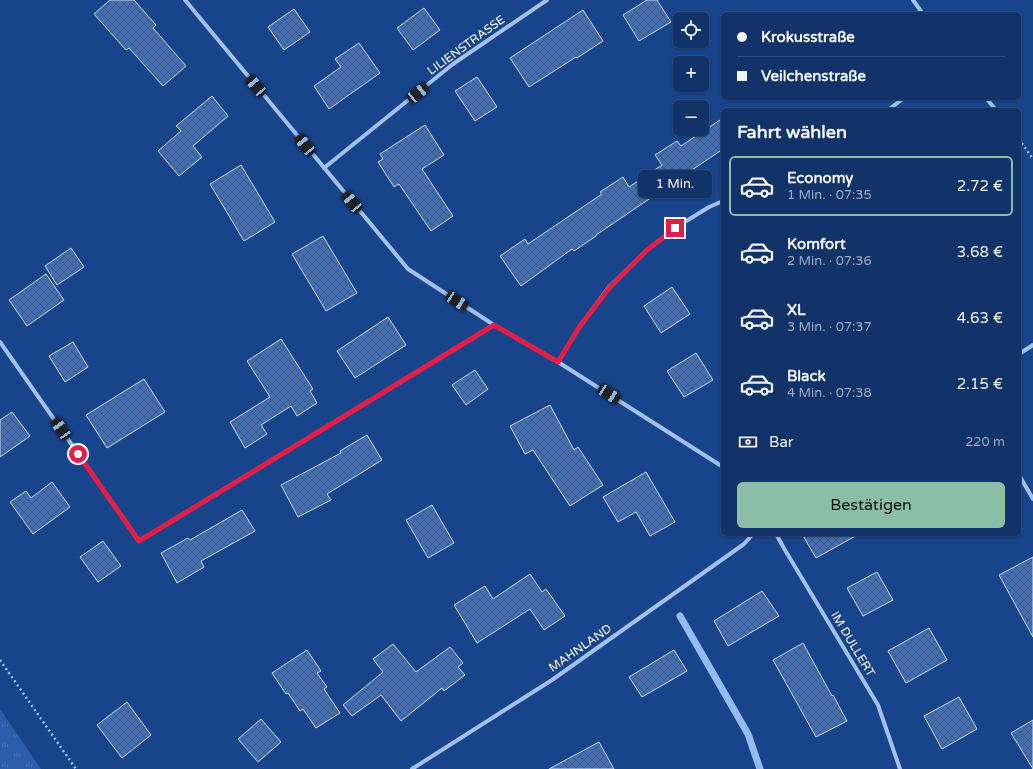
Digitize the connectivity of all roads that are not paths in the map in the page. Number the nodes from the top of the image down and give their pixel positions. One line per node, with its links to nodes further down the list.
1 (185, 0): 9 (street)
2 (547, 0): 9 (street, LILIENSTRASSE)
3 (913, 0): 4 (street)
4 (922, 12)
5 (901, 100): 7 (street)
6 (988, 100): 8 (street)
7 (891, 108)
8 (994, 108)
9 (324, 168): 11 (street)
10 (721, 202): 15 (street)
11 (494, 325): 12 (street); 15 (street)
12 (0, 342)
13 (1033, 345): 14 (street)
14 (1021, 353)
15 (558, 362): 16 (street)
16 (721, 465)
17 (1021, 478): 18 (street)
18 (1033, 499)
19 (751, 536): 21 (street, MAHNLAND)
20 (777, 536): 22 (street, IM DULLERT)
21 (412, 769)
22 (900, 769)

